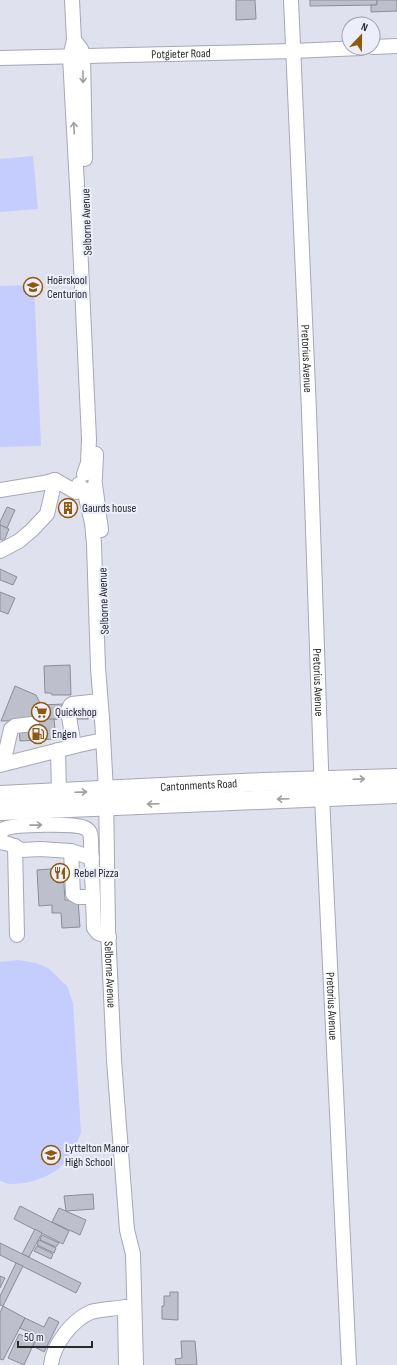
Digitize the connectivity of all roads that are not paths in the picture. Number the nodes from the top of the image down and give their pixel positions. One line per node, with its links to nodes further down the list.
1 (72, 0): 7 (street, Selborne Avenue)
2 (291, 0): 6 (street, Pretorius Avenue)
3 (397, 46): 4 (street)
4 (381, 47)
5 (341, 49): 6 (street, Potgieter Road)
6 (293, 51): 7 (street, Potgieter Road); 22 (street, Pretorius Avenue)
7 (76, 56): 8 (street, Potgieter Road); 10 (street, Selborne Avenue)
8 (0, 58)
9 (55, 480): 10 (street); 11 (street); 12 (street)
10 (88, 482): 13 (street, Selborne Avenue)
11 (0, 490)
12 (0, 551)
13 (102, 685): 14 (street, Selborne Avenue); 15 (street, Selborne Avenue)
14 (100, 701): 15 (street, Selborne Avenue); 18 (street)
15 (102, 718): 17 (street, Selborne Avenue)
16 (32, 724): 20 (street)
17 (103, 740): 18 (street); 26 (street, Selborne Avenue)
18 (74, 746): 19 (street)
19 (58, 750): 20 (street); 23 (street)
20 (2, 765)
21 (397, 778): 22 (main road, Cantonments Road, one-way to 21)
22 (322, 789): 24 (main road, Cantonments Road); 26 (main road, Cantonments Road); 41 (street, Pretorius Avenue)
23 (60, 793): 25 (main road, Cantonments Road); 26 (main road, Cantonments Road, one-way to 26)
24 (397, 794)
25 (0, 795)
26 (106, 798): 27 (main road, Cantonments Road); 35 (street, Selborne Avenue)
27 (0, 811)
28 (0, 834): 32 (street, one-way to 32)
29 (0, 842): 30 (street)
30 (15, 846): 31 (street); 34 (street)
31 (71, 851): 32 (street); 33 (street)
32 (92, 858): 33 (street)
33 (93, 896): 35 (street)
34 (17, 935)
35 (109, 937): 36 (street, Selborne Avenue)
36 (127, 1230): 37 (street, Selborne Avenue); 40 (street, Selborne Avenue)
37 (125, 1307): 38 (street); 39 (street, Selborne Avenue)
38 (51, 1365)
39 (126, 1365)
40 (136, 1365)
41 (349, 1365)

